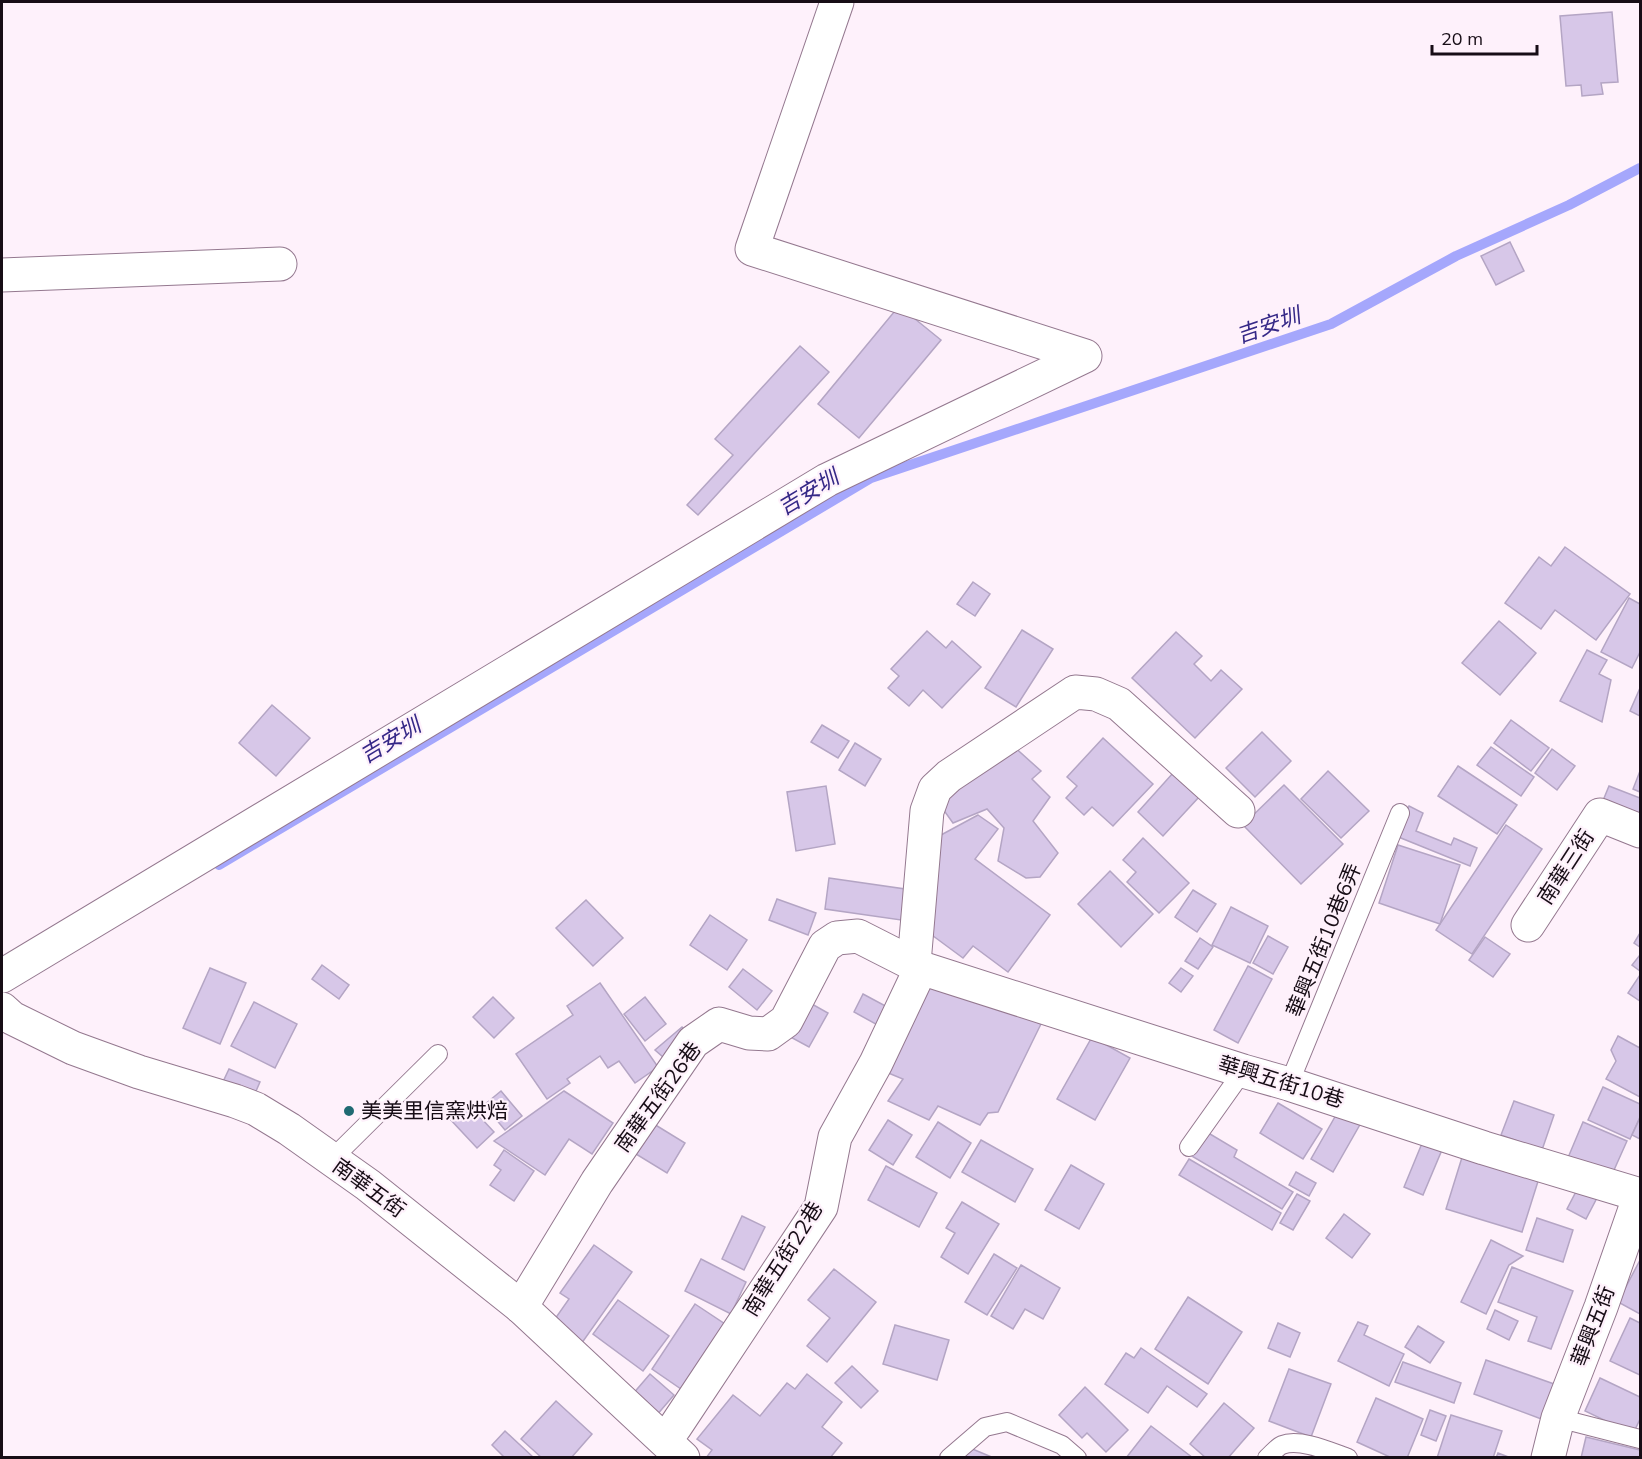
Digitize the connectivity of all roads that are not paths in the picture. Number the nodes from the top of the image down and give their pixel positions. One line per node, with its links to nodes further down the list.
1 (837, 2): 9 (street)
2 (280, 264): 3 (street)
3 (2, 275)
4 (1238, 811): 8 (street)
5 (1400, 813): 13 (lane, 華興五街10巷6弄)
6 (1641, 831): 7 (street, 南華三街)
7 (1528, 925)
8 (918, 966): 12 (street, 華興五街10巷); 17 (street, 南華五街26巷); 20 (street, 南華五街22巷)
9 (2, 976)
10 (7, 1013): 15 (street, 南華五街)
11 (438, 1054): 15 (lane)
12 (1243, 1071): 13 (street, 華興五街10巷); 14 (lane)
13 (1289, 1084): 16 (street, 華興五街10巷)
14 (1189, 1148)
15 (331, 1160): 17 (street, 南華五街)
16 (1640, 1195): 18 (street, 華興五街)
17 (521, 1307): 20 (street, 南華五街)
18 (1558, 1418): 19 (lane); 25 (street, 華興五街)
19 (1641, 1439)
20 (673, 1448)
21 (949, 1458): 22 (lane)
22 (1077, 1458)
23 (1268, 1458): 24 (lane)
24 (1348, 1458)
25 (1548, 1458)

